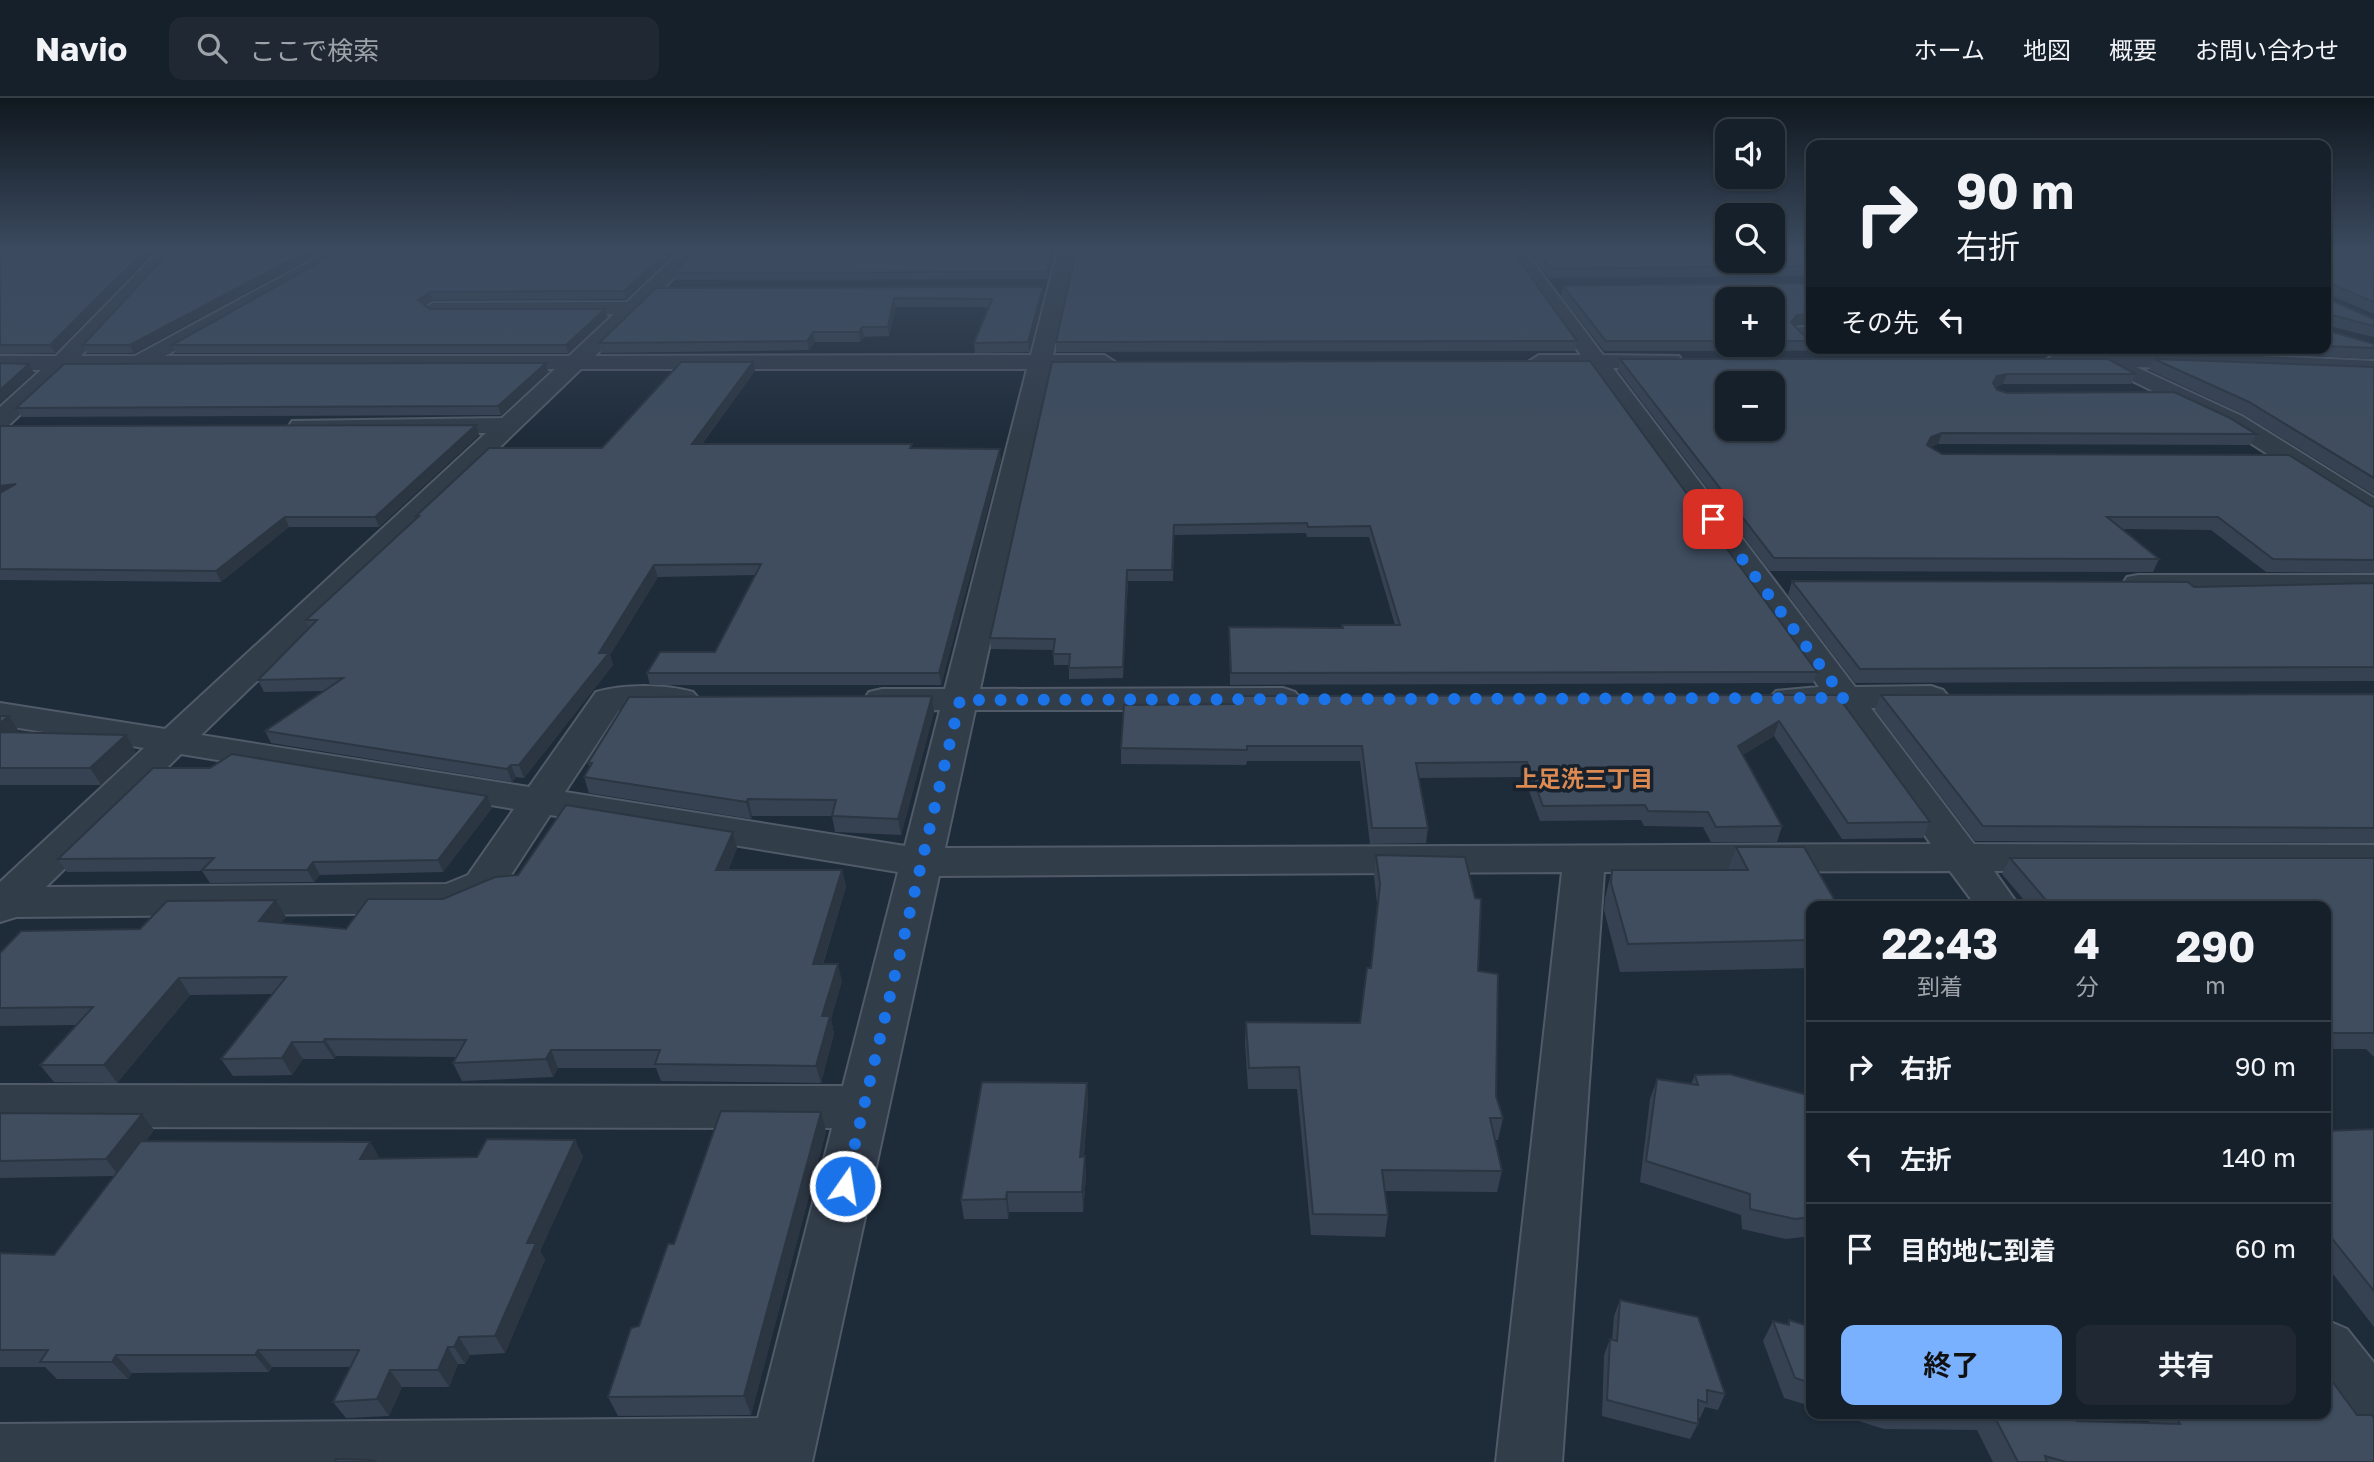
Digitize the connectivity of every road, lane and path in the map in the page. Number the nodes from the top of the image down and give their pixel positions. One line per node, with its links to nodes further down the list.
1 (110, 313): 10 (street)
2 (230, 313): 11 (street)
3 (634, 313): 17 (street)
4 (1046, 313): 12 (street)
5 (1570, 313): 15 (street)
6 (2088, 354): 8 (street)
7 (2036, 360): 8 (street)
8 (2103, 360): 18 (street); 20 (street)
9 (1695, 361): 15 (street)
10 (63, 362): 11 (street); 16 (street); 21 (street)
11 (139, 362): 17 (street)
12 (1041, 362): 13 (street); 17 (street); 39 (street)
13 (1124, 362)
14 (1513, 362): 15 (street)
15 (1597, 362): 29 (street)
16 (0, 363)
17 (575, 363): 22 (street)
18 (2374, 368)
19 (2123, 394): 20 (street)
20 (2177, 394): 27 (street)
21 (0, 420)
22 (512, 425): 23 (street); 41 (street)
23 (277, 426)
24 (0, 427): 25 (street)
25 (28, 427)
26 (2235, 456): 27 (street)
27 (2289, 456): 28 (street)
28 (2374, 510)
29 (1760, 583): 30 (street); 35 (street)
30 (1801, 583)
31 (2109, 583): 32 (street)
32 (2374, 584)
33 (1969, 697): 35 (street)
34 (1747, 698): 35 (street)
35 (1844, 698): 43 (street)
36 (716, 699): 42 (street)
37 (852, 699): 39 (street)
38 (1319, 699): 39 (street)
39 (960, 700): 46 (street)
40 (0, 713): 41 (street)
41 (172, 741): 42 (street); 48 (street)
42 (539, 800): 46 (street); 48 (street)
43 (1961, 857): 44 (street); 45 (street); 47 (street)
44 (2374, 858)
45 (1584, 859): 46 (street); 55 (street)
46 (923, 862): 50 (street)
47 (1994, 901)
48 (3, 905)
49 (0, 1106): 50 (street)
50 (864, 1107): 54 (street)
51 (2331, 1356): 52 (street)
52 (2374, 1415)
53 (0, 1456): 54 (street)
54 (781, 1456)
55 (1529, 1462)

